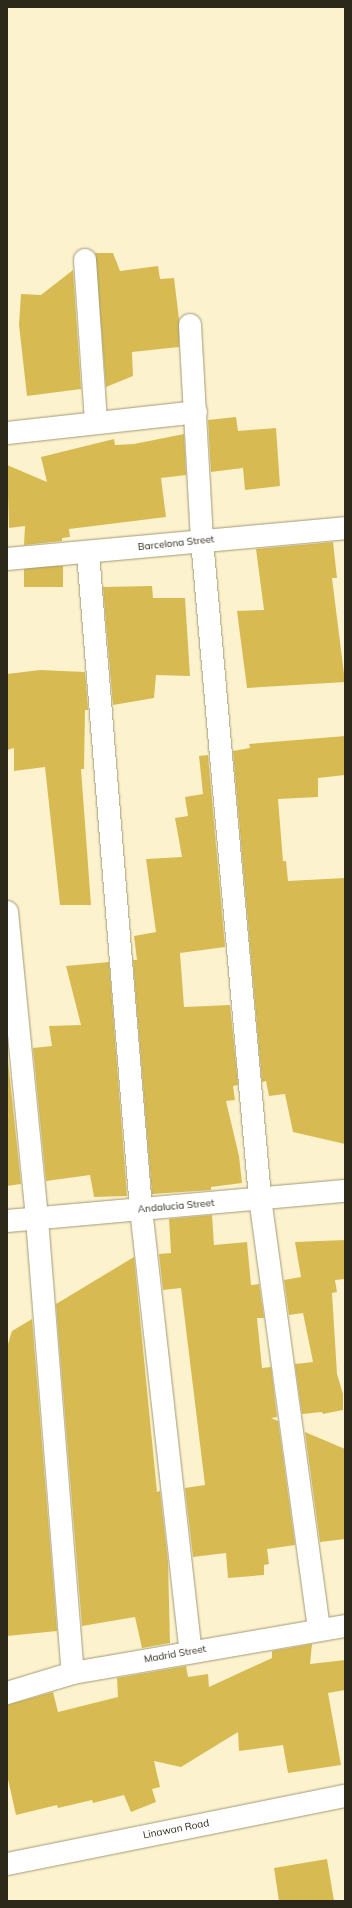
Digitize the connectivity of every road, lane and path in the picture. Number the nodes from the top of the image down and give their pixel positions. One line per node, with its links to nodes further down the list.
1 (85, 260): 4 (street)
2 (190, 325): 3 (street)
3 (196, 412): 4 (street); 7 (street)
4 (96, 422): 5 (street)
5 (7, 432)
6 (345, 528): 7 (street, Barcelona Street)
7 (202, 540): 8 (street, Barcelona Street); 12 (street)
8 (88, 553): 9 (street, Barcelona Street); 13 (street)
9 (7, 559)
10 (7, 912): 14 (street)
11 (345, 1191): 12 (street, Andalucia Street)
12 (260, 1198): 13 (street, Andalucia Street); 17 (street)
13 (141, 1209): 14 (street, Andalucia Street); 18 (street)
14 (37, 1218): 15 (street, Andalucia Street); 19 (street)
15 (7, 1221)
16 (345, 1626): 17 (street, Madrid Street)
17 (319, 1628): 18 (street, Madrid Street)
18 (191, 1652): 19 (street, Madrid Street)
19 (73, 1673): 20 (street, Madrid Street)
20 (7, 1693)
21 (345, 1796): 22 (street, Linawan Road)
22 (7, 1864)

